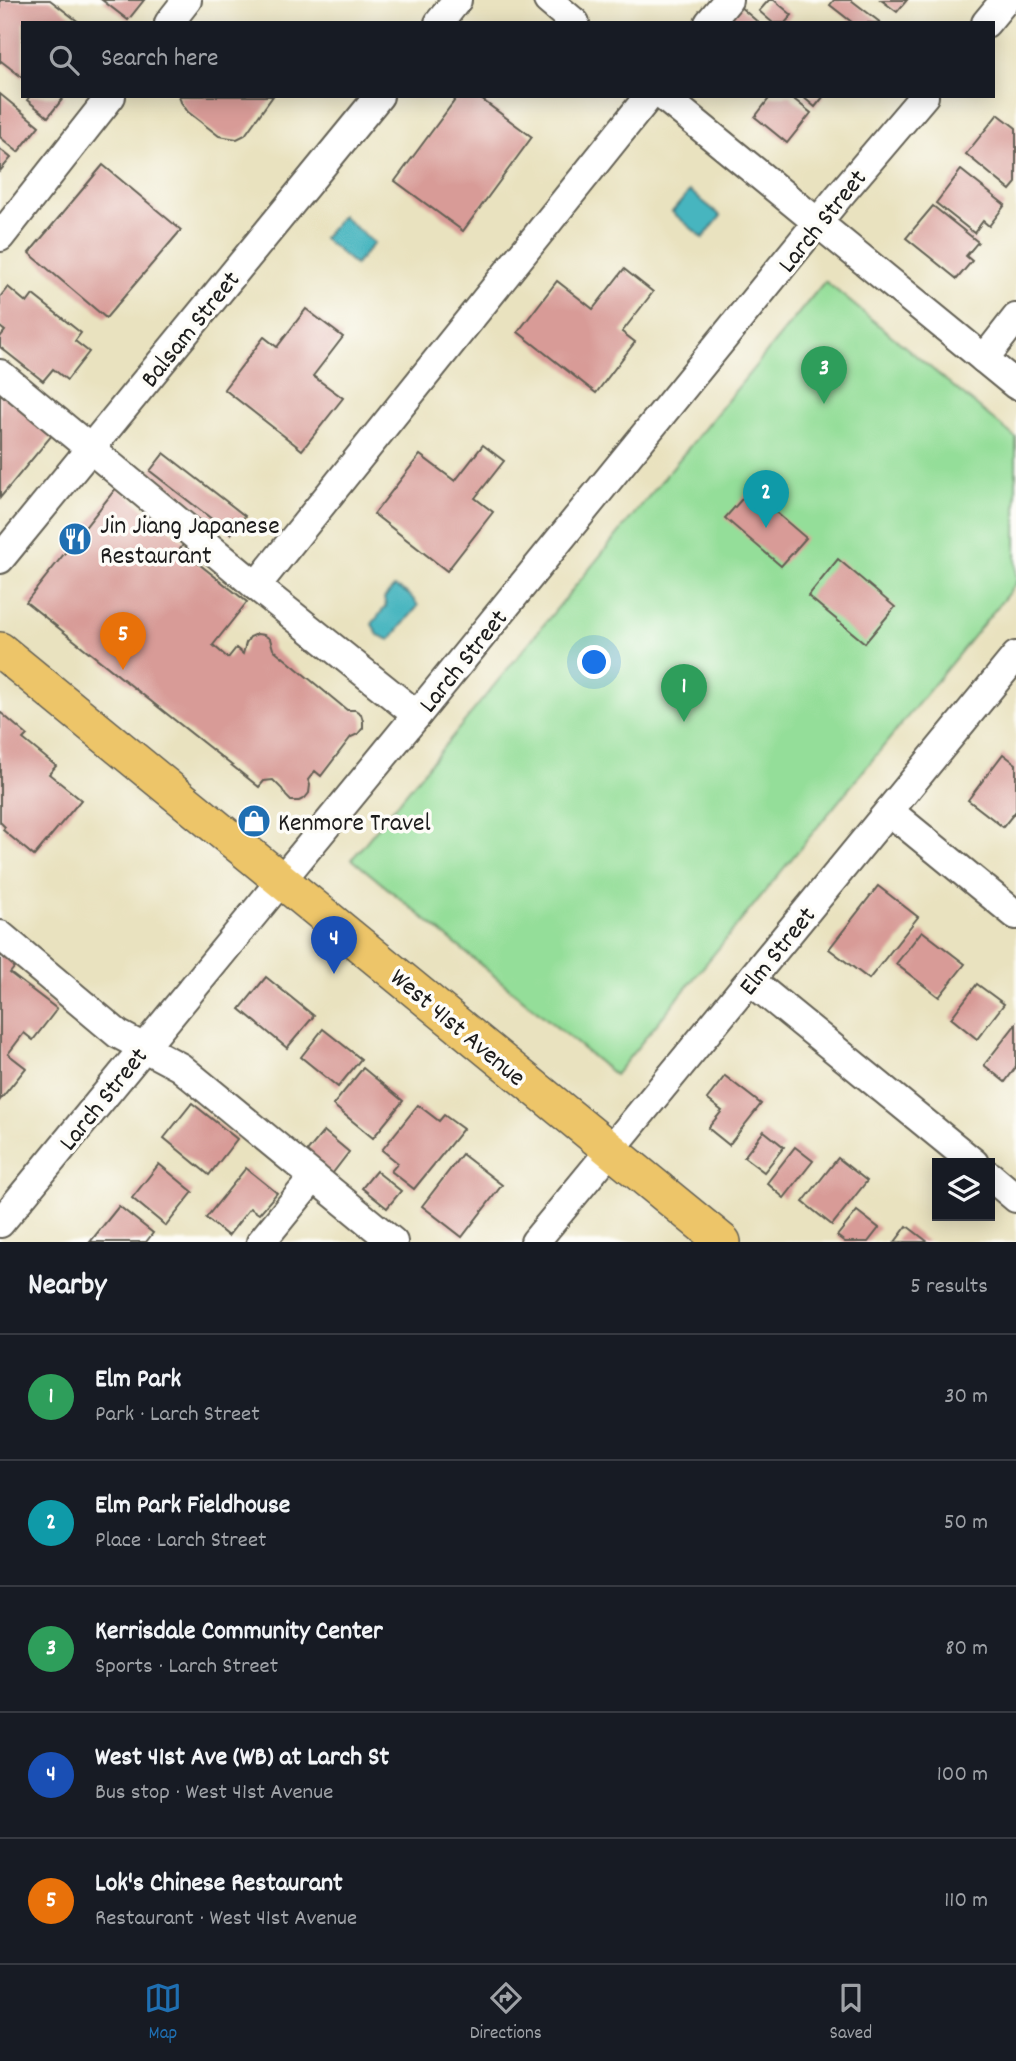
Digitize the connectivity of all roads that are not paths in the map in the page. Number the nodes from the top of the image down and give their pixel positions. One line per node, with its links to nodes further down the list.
1 (187, 0): 6 (street)
2 (457, 0): 7 (street)
3 (548, 0): 8 (street)
4 (728, 0): 9 (street)
5 (1005, 0): 10 (street)
6 (171, 21)
7 (441, 21)
8 (573, 21)
9 (711, 21)
10 (988, 21)
11 (109, 98): 17 (street)
12 (377, 98): 22 (street, Balsam Street)
13 (647, 98): 24 (street)
14 (665, 98): 16 (street)
15 (922, 98): 16 (street, Larch Street)
16 (817, 224): 19 (street); 27 (street, Larch Street)
17 (0, 237)
18 (1016, 318): 19 (street)
19 (984, 359): 21 (street)
20 (0, 374): 22 (street)
21 (1016, 385)
22 (90, 449): 23 (street, Balsam Street); 24 (street)
23 (0, 559)
24 (256, 586): 27 (street)
25 (0, 650): 29 (main road, West 41st Avenue)
26 (1016, 656): 28 (street, Elm Street)
27 (417, 715): 29 (street, Larch Street)
28 (889, 811): 30 (street); 32 (street, Elm Street)
29 (281, 879): 33 (street, Larch Street); 34 (main road, West 41st Avenue)
30 (1016, 915)
31 (0, 935): 33 (street)
32 (751, 981): 34 (street, Elm Street); 35 (street)
33 (143, 1047): 36 (street); 39 (street, Larch Street)
34 (610, 1151): 42 (street, Elm Street); 43 (main road, West 41st Avenue)
35 (968, 1158)
36 (314, 1177): 40 (street); 41 (street)
37 (995, 1180): 38 (street)
38 (1016, 1198)
39 (0, 1223)
40 (261, 1242)
41 (393, 1242)
42 (535, 1242)
43 (723, 1242)

